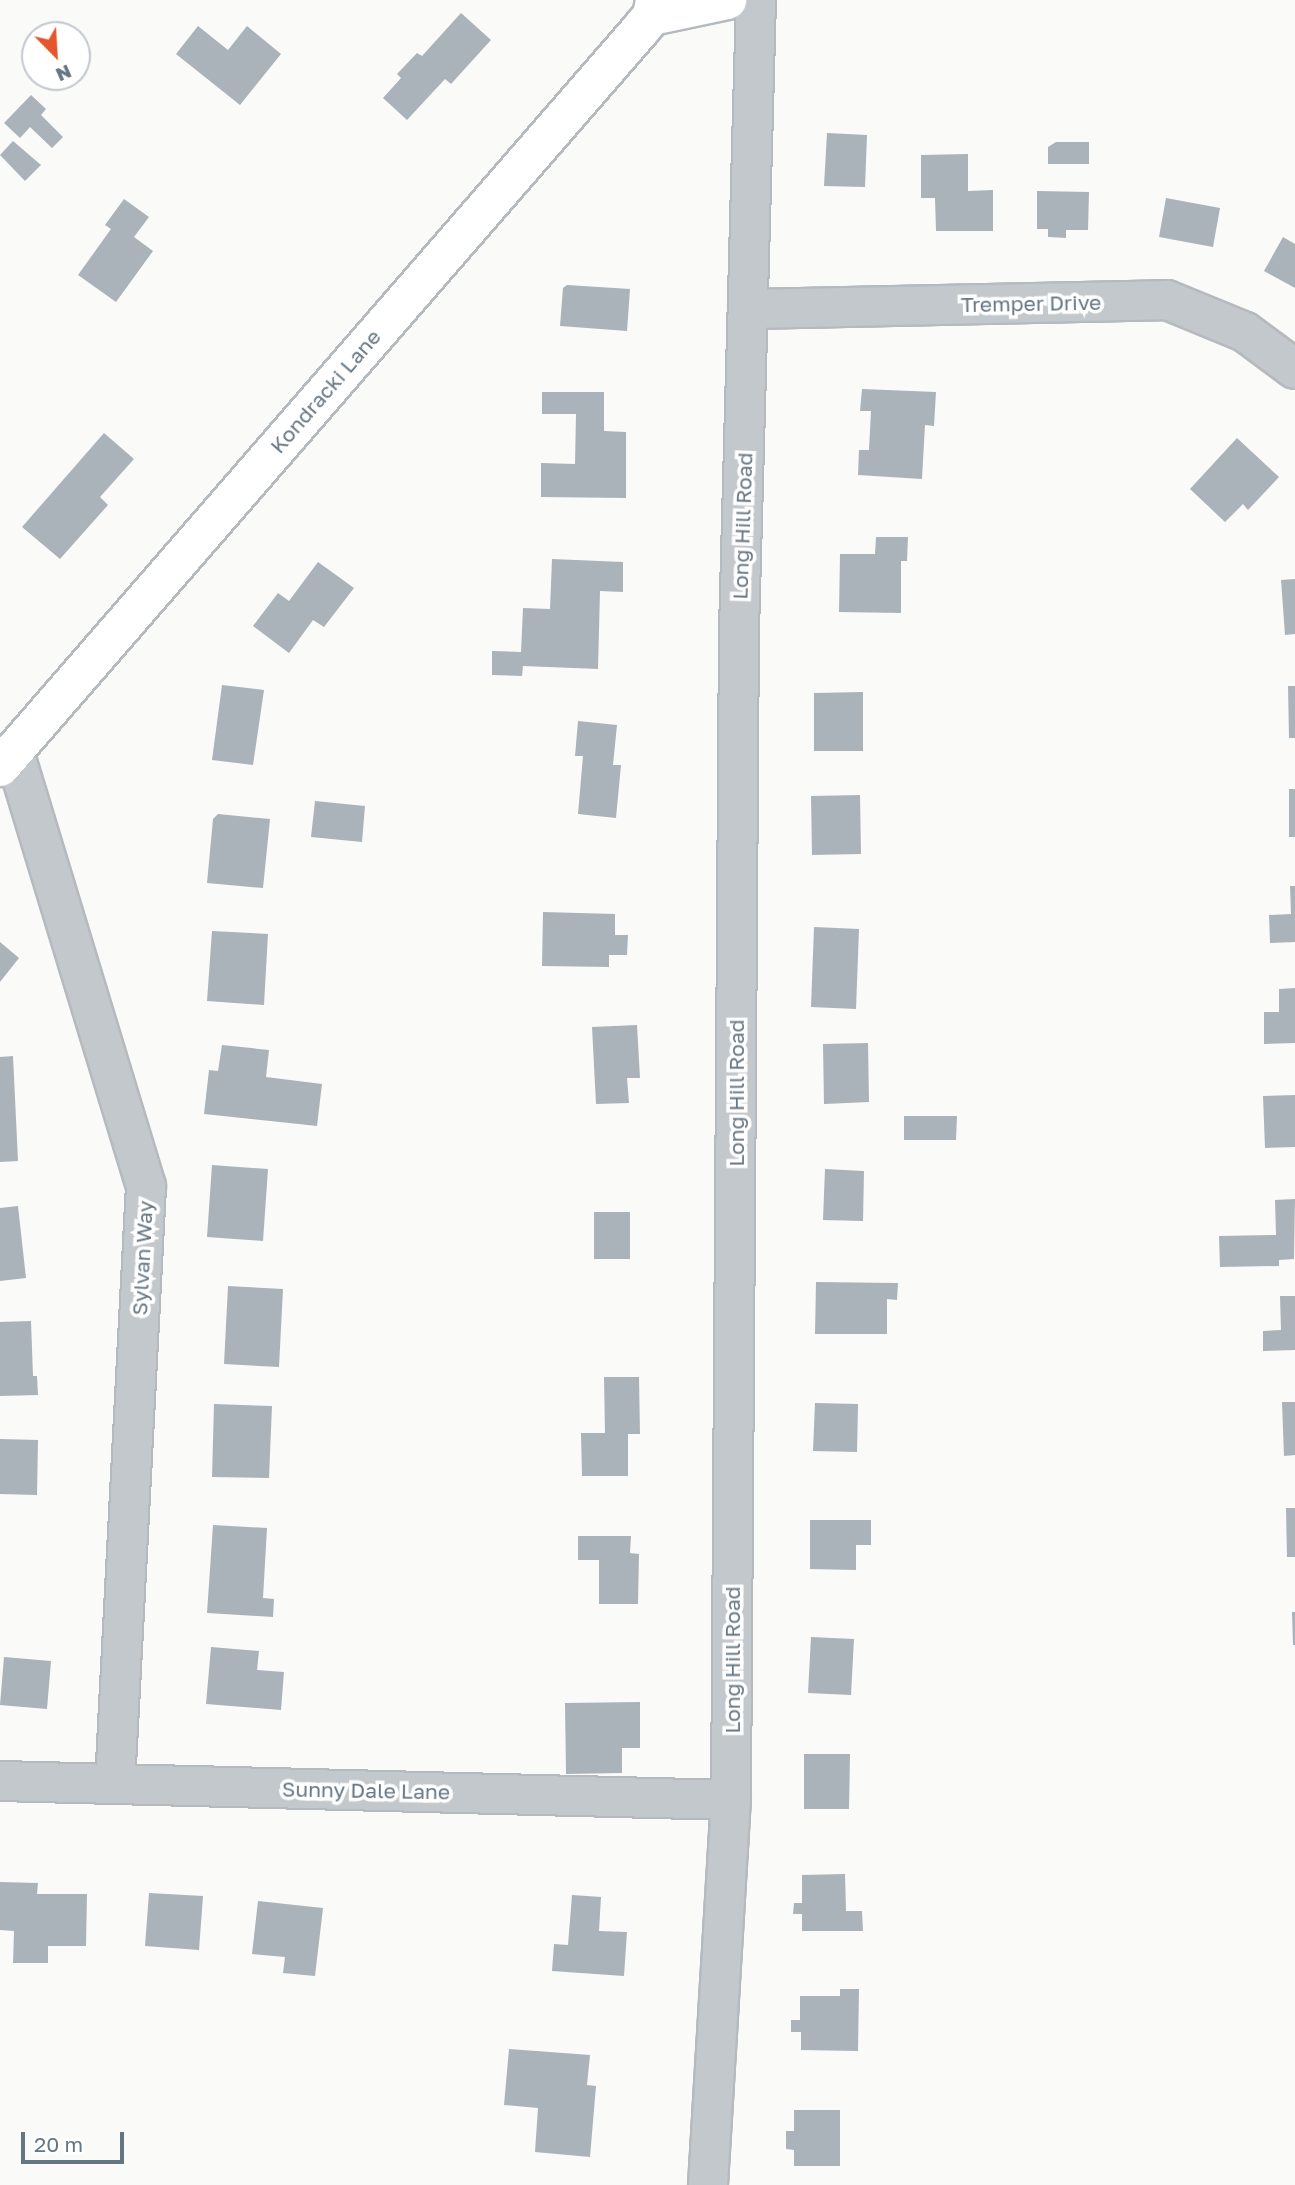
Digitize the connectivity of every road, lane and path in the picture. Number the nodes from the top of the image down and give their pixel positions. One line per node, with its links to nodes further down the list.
1 (727, 0): 3 (main road, Kondracki Lane)
2 (756, 0): 4 (street, Long Hill Road)
3 (654, 8): 6 (main road, Kondracki Lane)
4 (748, 309): 5 (street, Tremper Drive); 9 (street, Long Hill Road)
5 (1295, 369)
6 (7, 760): 8 (street, Sylvan Way)
7 (0, 1781): 8 (street, Sunny Dale Lane)
8 (115, 1784): 9 (street, Sunny Dale Lane)
9 (732, 1800): 10 (street, Long Hill Road)
10 (708, 2185)

